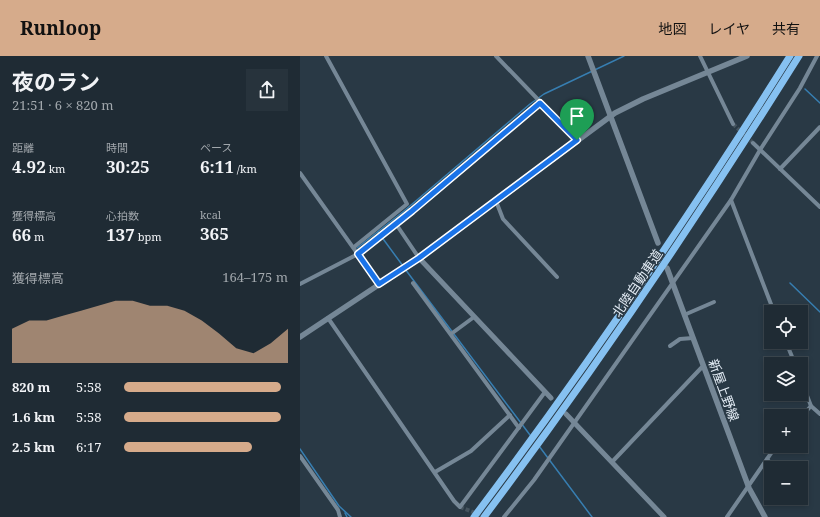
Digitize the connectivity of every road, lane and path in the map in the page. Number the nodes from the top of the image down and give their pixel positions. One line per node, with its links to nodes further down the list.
1 (326, 56): 24 (street)
2 (496, 56): 10 (street)
3 (588, 56): 11 (main road)
4 (700, 56): 9 (street)
5 (747, 56): 9 (main road)
6 (790, 56): 60 (highway, 北陸自動車道)
7 (800, 56): 61 (highway, 北陸自動車道)
8 (817, 56): 16 (street)
9 (708, 72): 11 (main road); 12 (street)
10 (540, 103): 14 (street); 22 (street)
11 (611, 116): 14 (main road); 23 (main road)
12 (733, 124)
13 (820, 127): 17 (street)
14 (577, 140): 20 (main road)
15 (753, 143): 16 (street)
16 (760, 150): 17 (street); 19 (street)
17 (780, 169): 21 (street)
18 (300, 173): 24 (street)
19 (731, 200): 30 (street); 34 (street)
20 (496, 201): 26 (main road); 28 (street)
21 (820, 207)
22 (396, 224): 25 (street); 26 (street)
23 (658, 243)
24 (354, 247): 25 (street)
25 (358, 254): 31 (street); 32 (street)
26 (419, 258): 32 (main road); 36 (street)
27 (667, 268): 30 (main road, 新屋上野線)
28 (557, 278)
29 (413, 283): 38 (street)
30 (672, 283): 35 (main road, 新屋上野線); 51 (street)
31 (300, 284)
32 (379, 284): 37 (main road)
33 (714, 302): 35 (street)
34 (771, 305)
35 (684, 315): 40 (main road, 新屋上野線)
36 (474, 317): 38 (street); 43 (street)
37 (328, 318): 39 (main road); 57 (street)
38 (451, 334): 50 (street)
39 (300, 337)
40 (693, 338): 41 (street); 42 (main road, 新屋上野線)
41 (670, 346)
42 (703, 366): 56 (street); 58 (main road, 新屋上野線)
43 (545, 392): 44 (street); 52 (street)
44 (551, 398)
45 (808, 398): 46 (street)
46 (811, 406): 47 (street); 49 (street)
47 (808, 409)
48 (566, 414): 51 (street)
49 (820, 414)
50 (510, 415): 52 (street); 57 (street)
51 (574, 423): 56 (street); 62 (street)
52 (519, 428): 57 (street)
53 (771, 453): 55 (street)
54 (300, 456): 59 (street)
55 (767, 459): 58 (street)
56 (612, 462): 63 (street)
57 (435, 472)
58 (749, 488): 64 (street); 65 (main road, 新屋上野線)
59 (340, 517)
60 (474, 517)
61 (484, 517)
62 (504, 517)
63 (664, 517)
64 (727, 517)
65 (765, 517)

